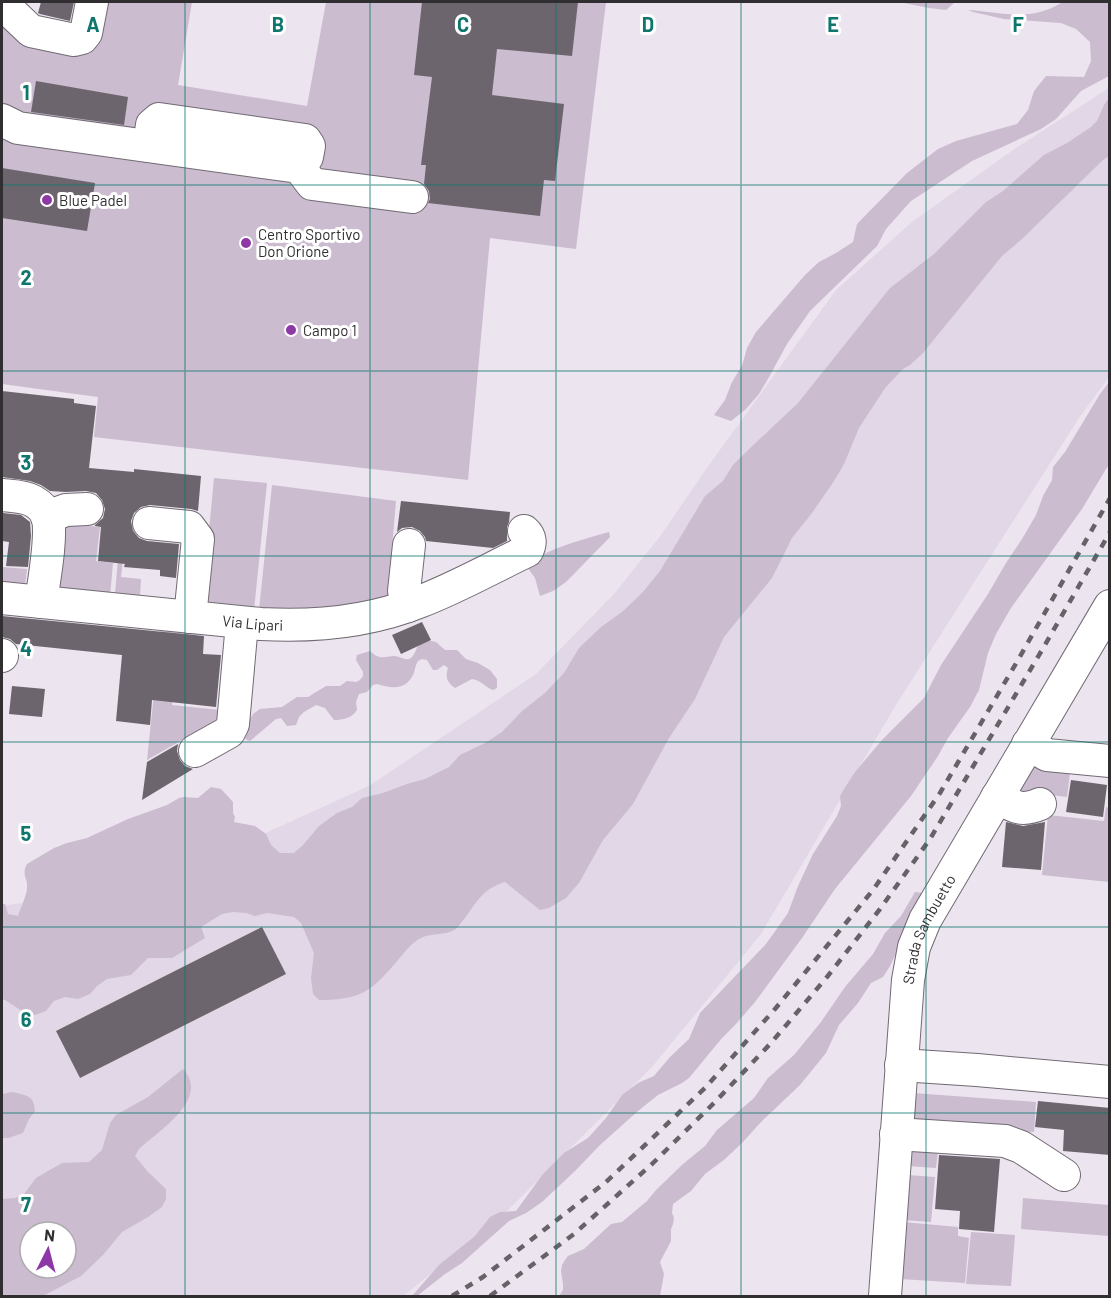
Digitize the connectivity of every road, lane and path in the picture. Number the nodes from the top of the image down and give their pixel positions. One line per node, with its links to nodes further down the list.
1 (92, 2): 2 (street)
2 (2, 7)
3 (2, 120): 4 (street)
4 (412, 197)
5 (2, 495): 7 (street)
6 (87, 509): 7 (street)
7 (45, 513): 12 (street)
8 (149, 523): 15 (street)
9 (524, 531): 13 (street, Via Lipari)
10 (409, 545): 13 (street)
11 (2, 598): 12 (street, Via Lipari)
12 (41, 602): 15 (street, Via Lipari)
13 (408, 606): 16 (street, Via Lipari)
14 (1110, 606): 17 (street, Strada Sambuetto)
15 (190, 617): 16 (street, Via Lipari)
16 (242, 623): 18 (street)
17 (1028, 744): 19 (street); 20 (street, Strada Sambuetto)
18 (195, 752)
19 (1110, 761)
20 (997, 797): 21 (street); 22 (street, Strada Sambuetto)
21 (1040, 804)
22 (901, 1065): 23 (street); 24 (street, Strada Sambuetto)
23 (1110, 1083)
24 (896, 1134): 25 (street); 26 (street, Strada Sambuetto)
25 (1064, 1175)
26 (885, 1296)

